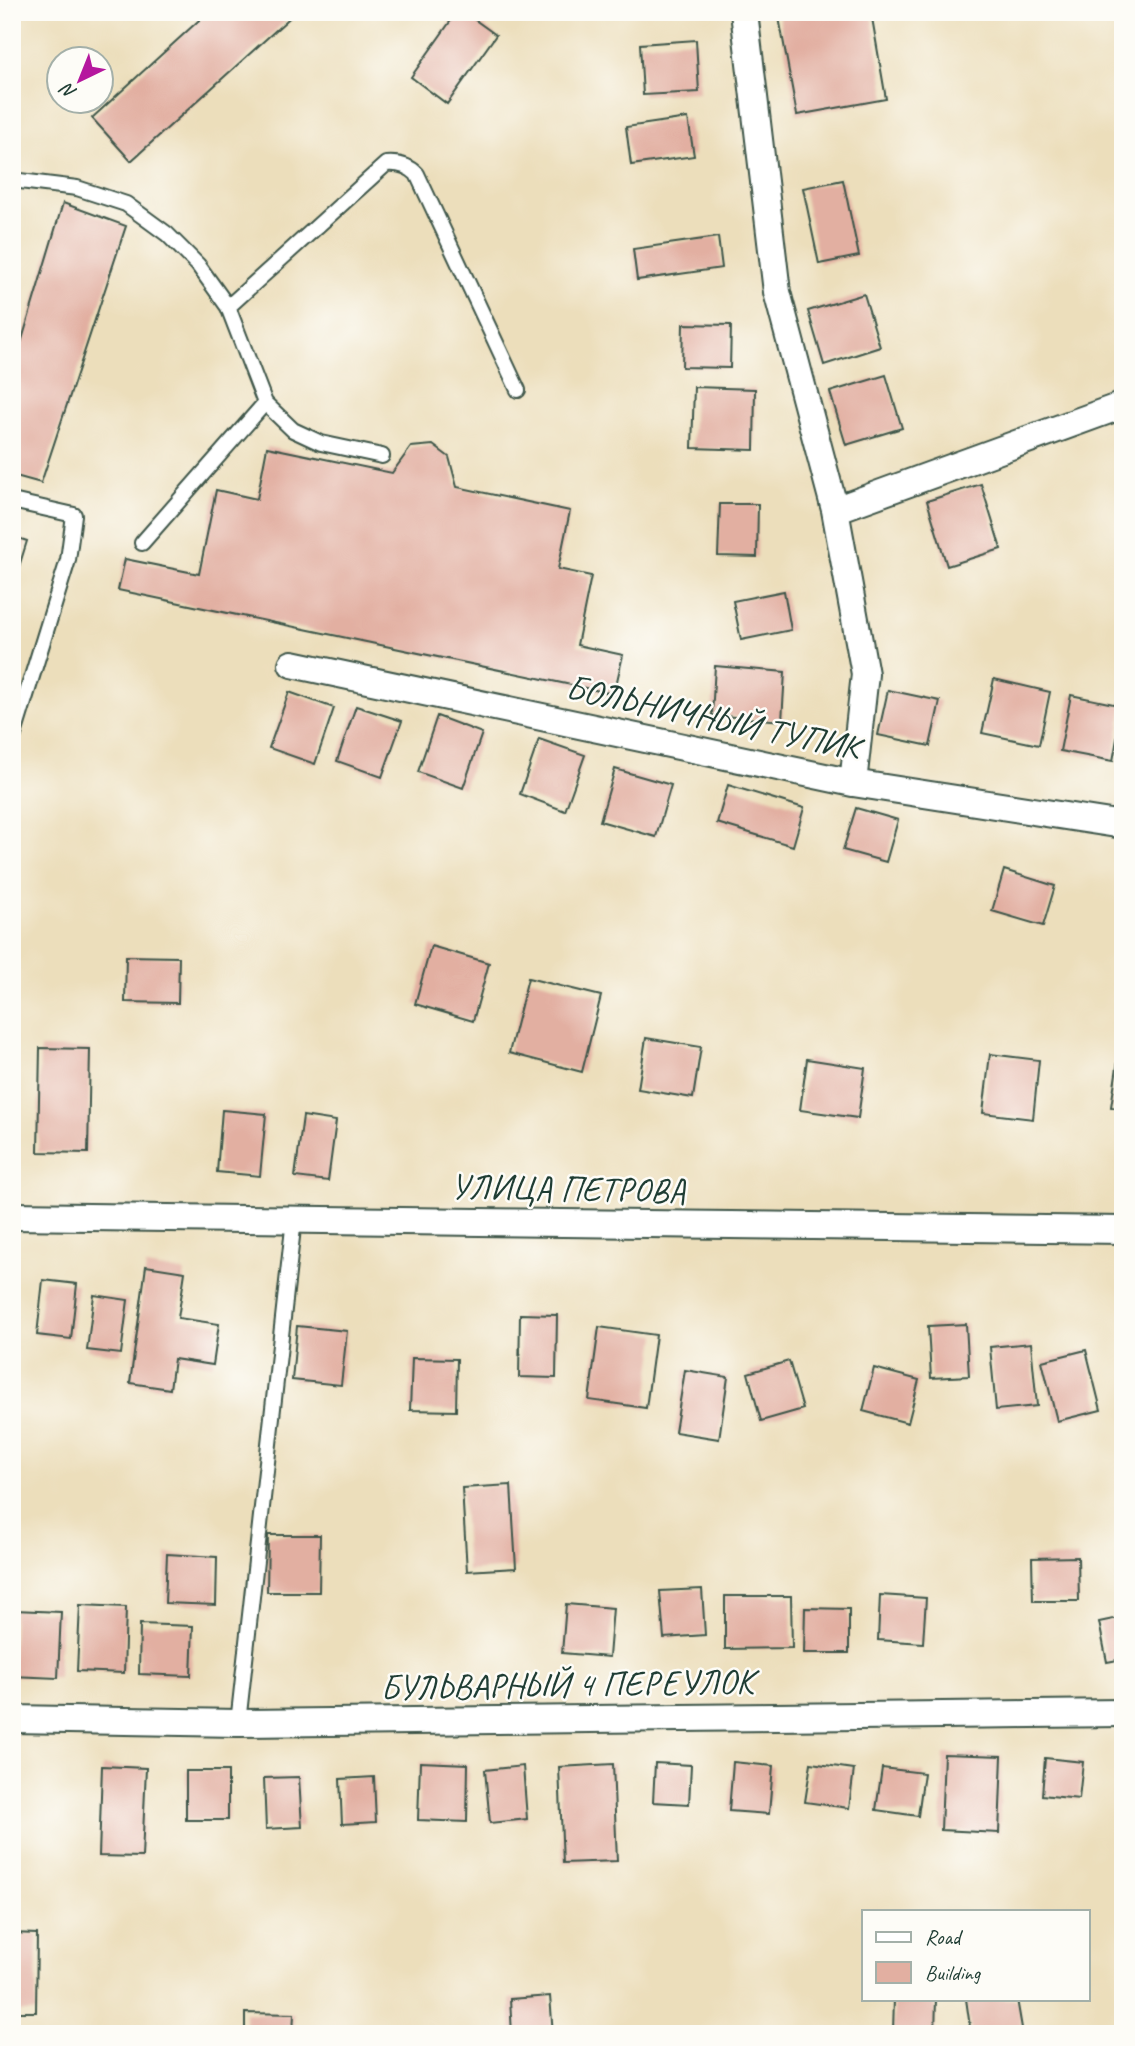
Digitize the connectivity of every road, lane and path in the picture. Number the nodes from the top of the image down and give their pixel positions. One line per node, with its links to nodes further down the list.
1 (744, 12): 9 (street)
2 (12, 180): 3 (lane)
3 (228, 307): 4 (lane); 5 (lane)
4 (518, 390)
5 (265, 403): 7 (lane); 10 (lane)
6 (1123, 405): 9 (street)
7 (382, 456)
8 (12, 501): 12 (lane)
9 (835, 510): 13 (street)
10 (142, 543)
11 (292, 664): 13 (street, БОЛЬНИЧНЫЙ ТУПИК)
12 (12, 741)
13 (853, 783): 14 (street, БОЛЬНИЧНЫЙ ТУПИК)
14 (1123, 825)
15 (12, 1216): 16 (street, УЛИЦА ПЕТРОВА)
16 (295, 1219): 17 (street, УЛИЦА ПЕТРОВА); 20 (lane)
17 (1123, 1230)
18 (1123, 1713): 20 (street, БУЛЬВАРНЫЙ 4 ПЕРЕУЛОК)
19 (12, 1719): 20 (street, БУЛЬВАРНЫЙ 4 ПЕРЕУЛОК)
20 (238, 1723)

